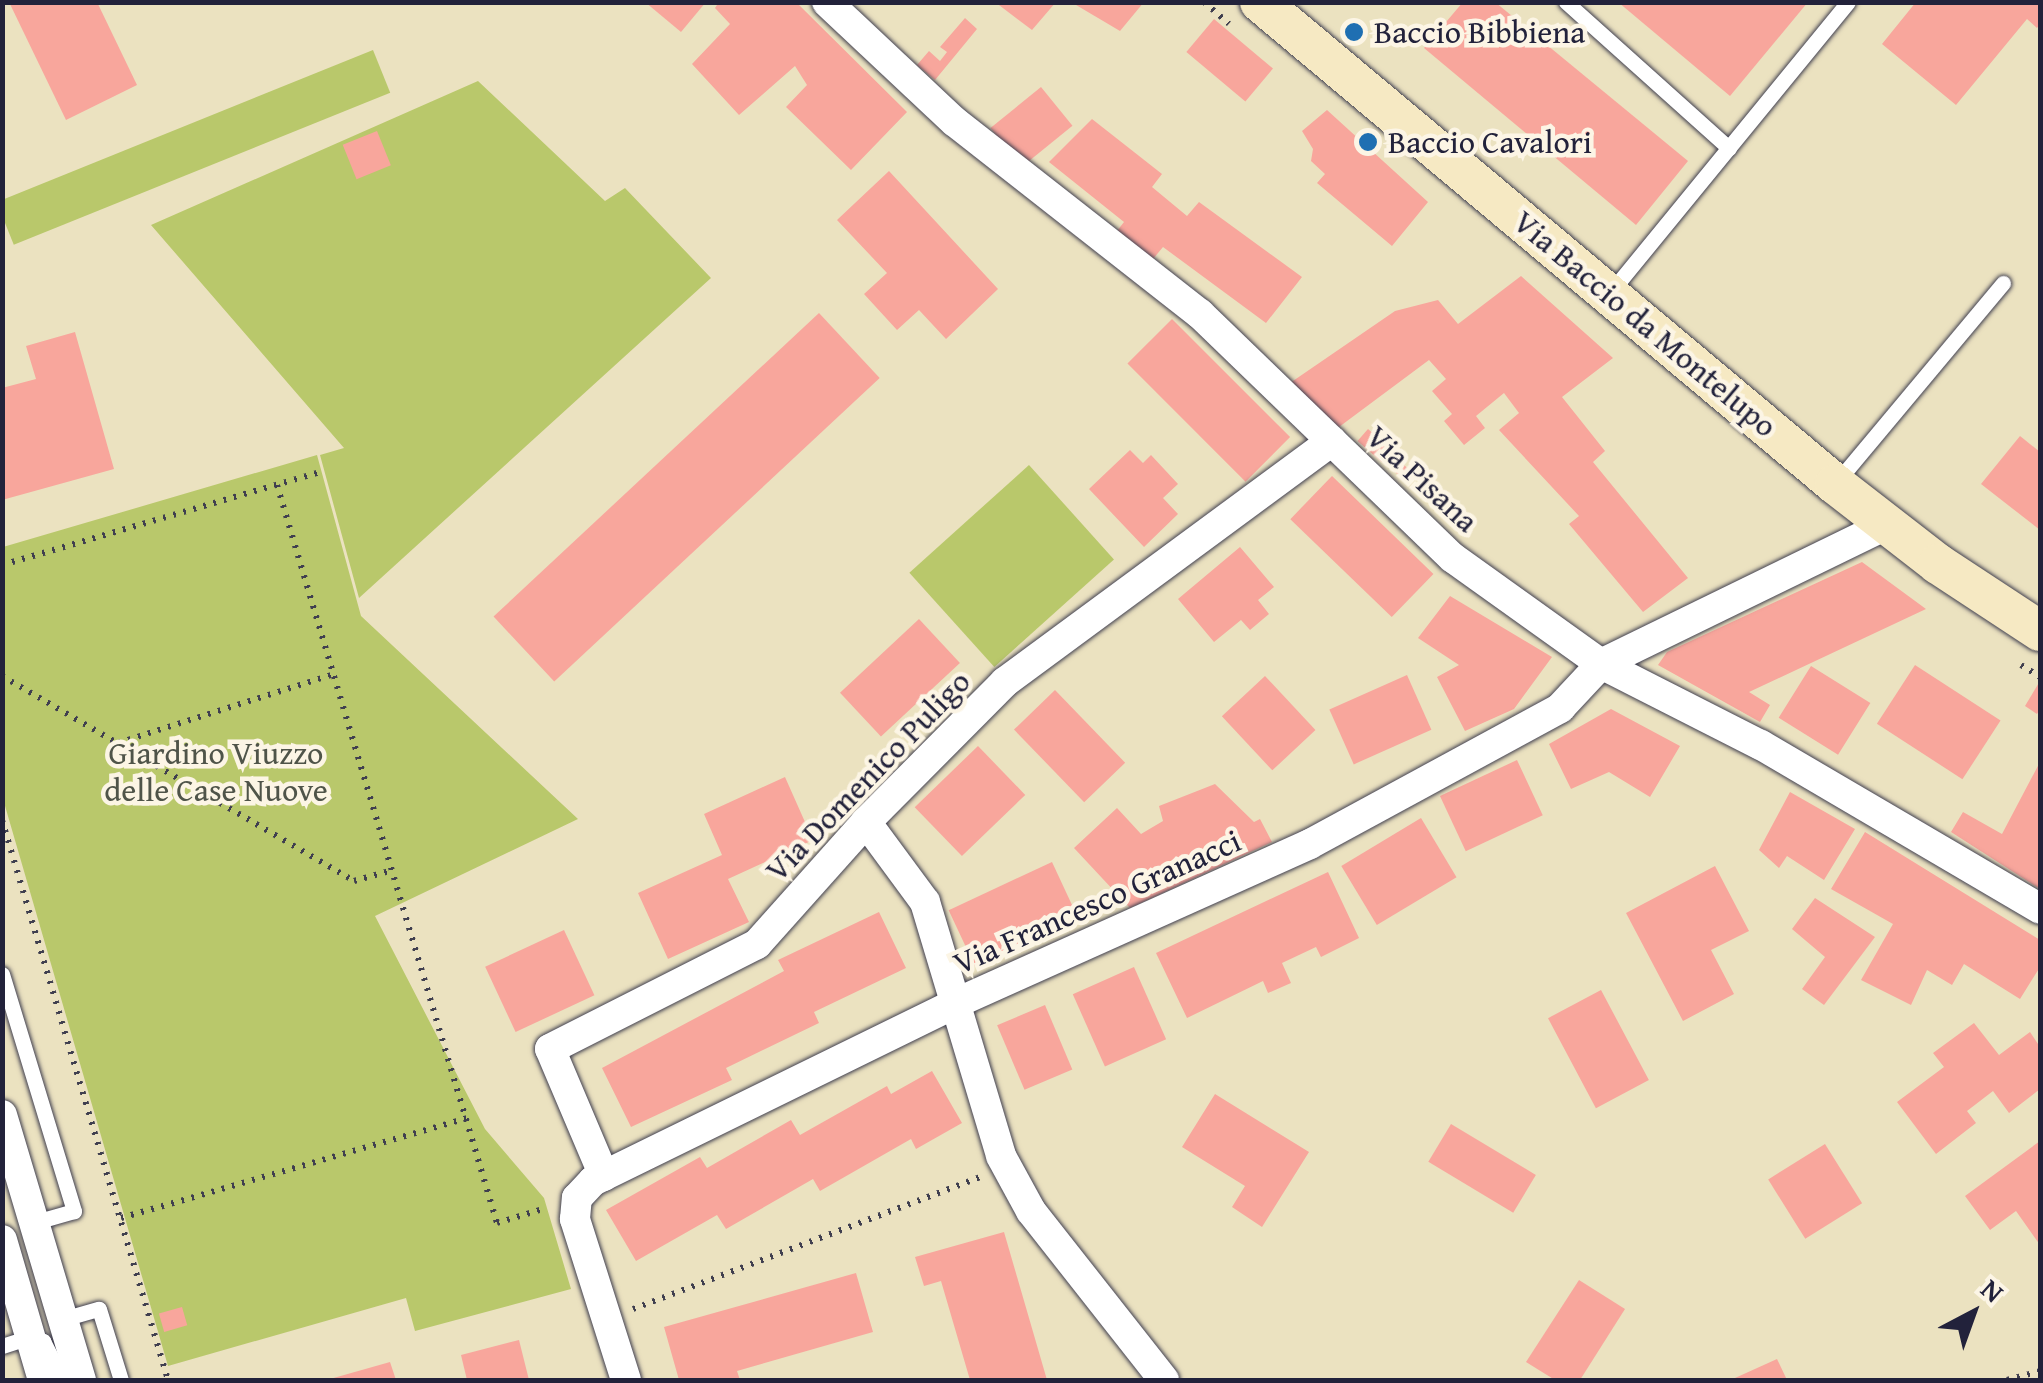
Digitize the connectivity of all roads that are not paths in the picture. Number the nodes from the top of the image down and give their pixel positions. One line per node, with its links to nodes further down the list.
1 (827, 2): 8 (street, Via Pisana)
2 (1260, 2): 7 (street, Via Baccio da Montelupo)
3 (1566, 2): 5 (lane)
4 (1848, 2): 5 (lane)
5 (1729, 148): 7 (lane)
6 (2003, 283): 9 (lane)
7 (1608, 294): 9 (street, Via Baccio da Montelupo)
8 (1332, 441): 12 (street, Via Pisana); 13 (street, Via Domenico Puligo)
9 (1835, 484): 10 (street, Via Baccio da Montelupo)
10 (1886, 524): 11 (street, Via Baccio da Montelupo); 12 (street)
11 (2040, 631)
12 (1601, 664): 14 (street, Via Pisana); 16 (street, Via Francesco Granacci)
13 (866, 822): 16 (street); 19 (street, Via Domenico Puligo)
14 (2040, 908)
15 (2, 974): 20 (lane)
16 (954, 1004): 19 (street, Via Francesco Granacci); 29 (street)
17 (2, 1114): 18 (street)
18 (8, 1147): 20 (street)
19 (604, 1176): 28 (street, Via Francesco Granacci)
20 (35, 1222): 22 (street)
21 (2, 1240): 23 (street)
22 (63, 1319): 26 (street); 27 (lane)
23 (16, 1342): 24 (street); 25 (lane)
24 (43, 1380)
25 (63, 1380)
26 (80, 1380)
27 (121, 1380)
28 (626, 1380)
29 (1164, 1380)

